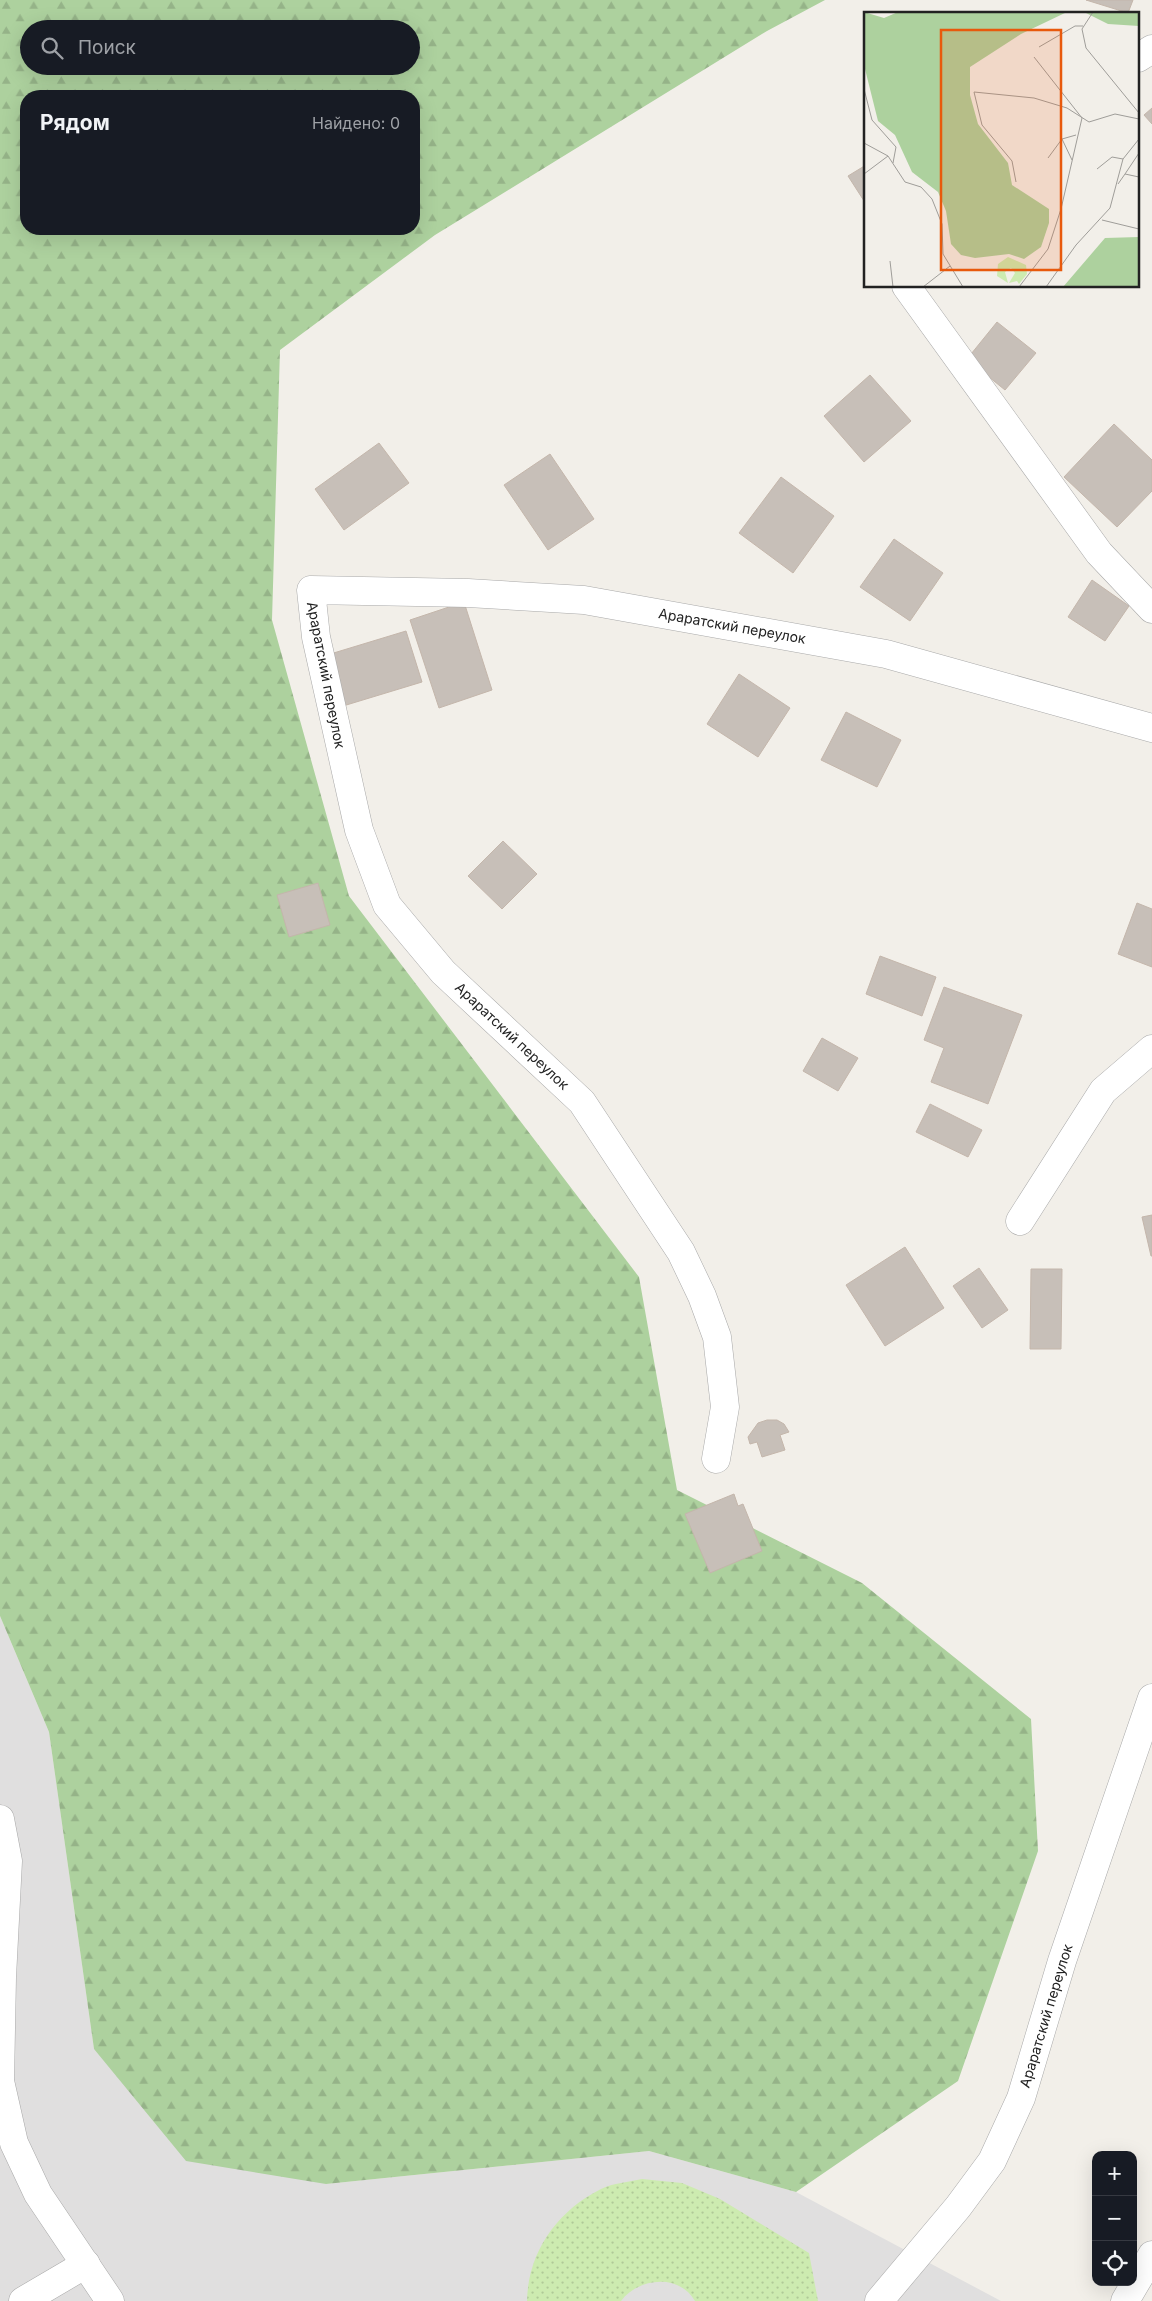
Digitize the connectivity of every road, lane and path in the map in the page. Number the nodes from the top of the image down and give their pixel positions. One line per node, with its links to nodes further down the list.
1 (1152, 49): 2 (street)
2 (1140, 57)
3 (907, 288): 4 (street)
4 (1152, 609)
5 (1152, 728): 8 (street, Араратский переулок)
6 (1152, 1049): 7 (street)
7 (1020, 1221)
8 (716, 1459)
9 (1152, 1698): 15 (street, Араратский переулок)
10 (0, 1819): 12 (street)
11 (1152, 2256): 16 (street)
12 (86, 2264): 13 (street); 14 (street)
13 (24, 2301)
14 (110, 2301)
15 (879, 2301)
16 (1124, 2301)

